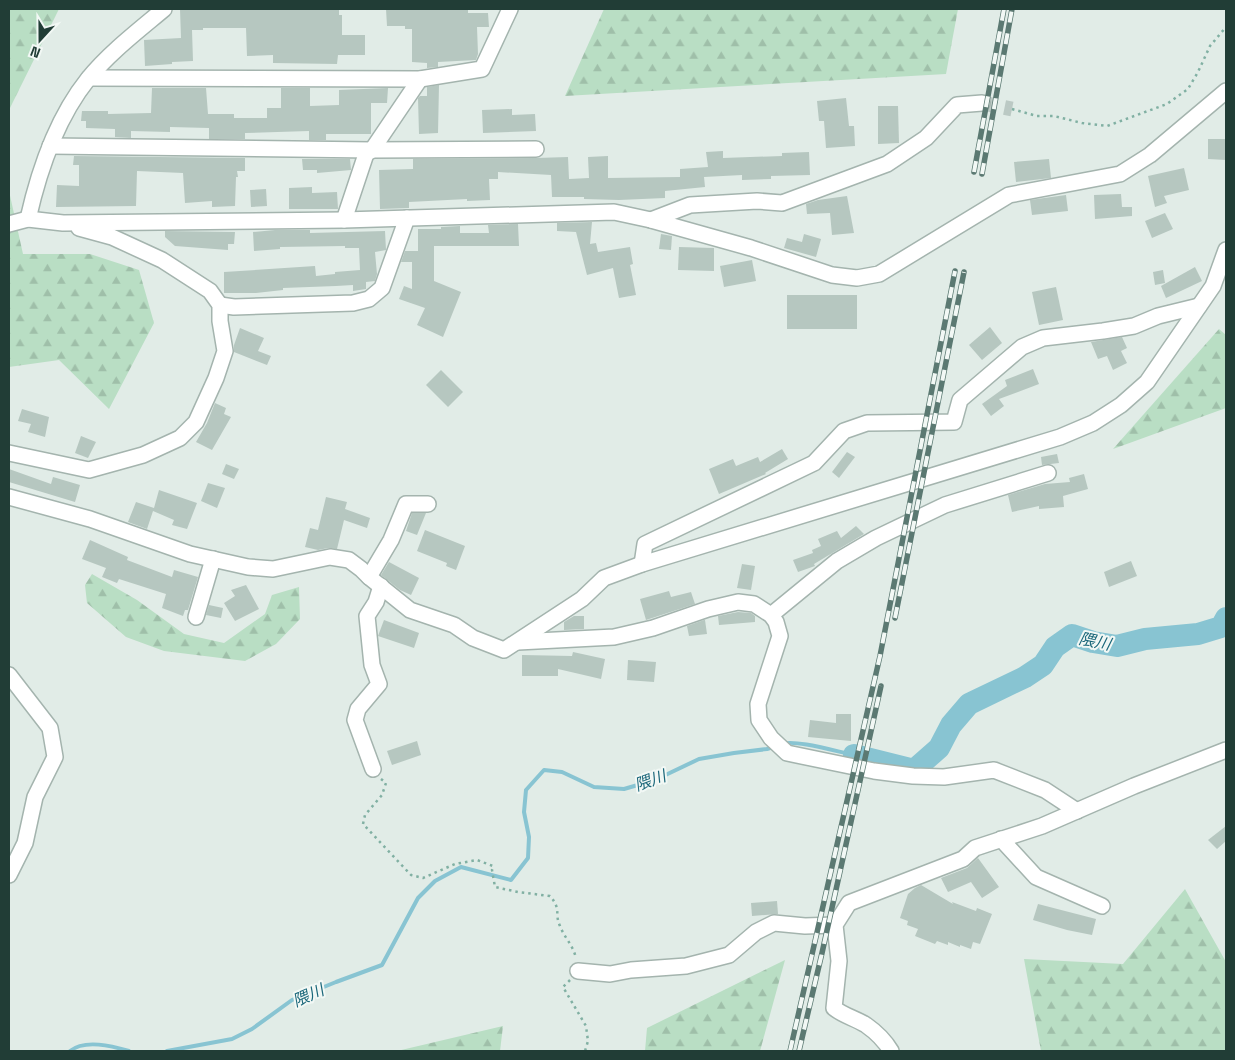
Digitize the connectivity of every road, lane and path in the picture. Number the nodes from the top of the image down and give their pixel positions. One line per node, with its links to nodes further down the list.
1 (164, 9): 4 (street)
2 (510, 9): 5 (street)
3 (1226, 27): 8 (path)
4 (89, 78): 5 (street); 9 (street)
5 (420, 79): 11 (street)
6 (1226, 91): 15 (street)
7 (982, 103): 15 (street)
8 (1012, 109)
9 (50, 146): 11 (street); 13 (street)
10 (536, 149): 11 (street)
11 (372, 150): 14 (street)
12 (407, 218): 14 (street); 15 (street); 19 (street)
13 (28, 219): 16 (street); 17 (street)
14 (344, 220): 16 (street)
15 (651, 220)
16 (63, 223): 19 (street)
17 (9, 224)
18 (1226, 250): 20 (street)
19 (220, 305): 21 (street)
20 (1199, 306): 26 (street); 26 (street)
21 (9, 453)
22 (1048, 473): 28 (street)
23 (9, 497): 25 (street)
24 (428, 504): 27 (street)
25 (213, 559): 27 (street); 29 (street)
26 (642, 564): 30 (street)
27 (375, 581): 30 (street); 33 (street)
28 (771, 615): 30 (street); 34 (street)
29 (196, 617)
30 (516, 642)
31 (9, 675): 36 (street)
32 (1226, 750): 34 (street)
33 (373, 769): 39 (path)
34 (1077, 811): 35 (street)
35 (1001, 839): 37 (street); 38 (street)
36 (9, 875)
37 (1102, 906)
38 (836, 925): 39 (street); 41 (street)
39 (578, 971): 40 (path)
40 (585, 1051)
41 (891, 1051)

